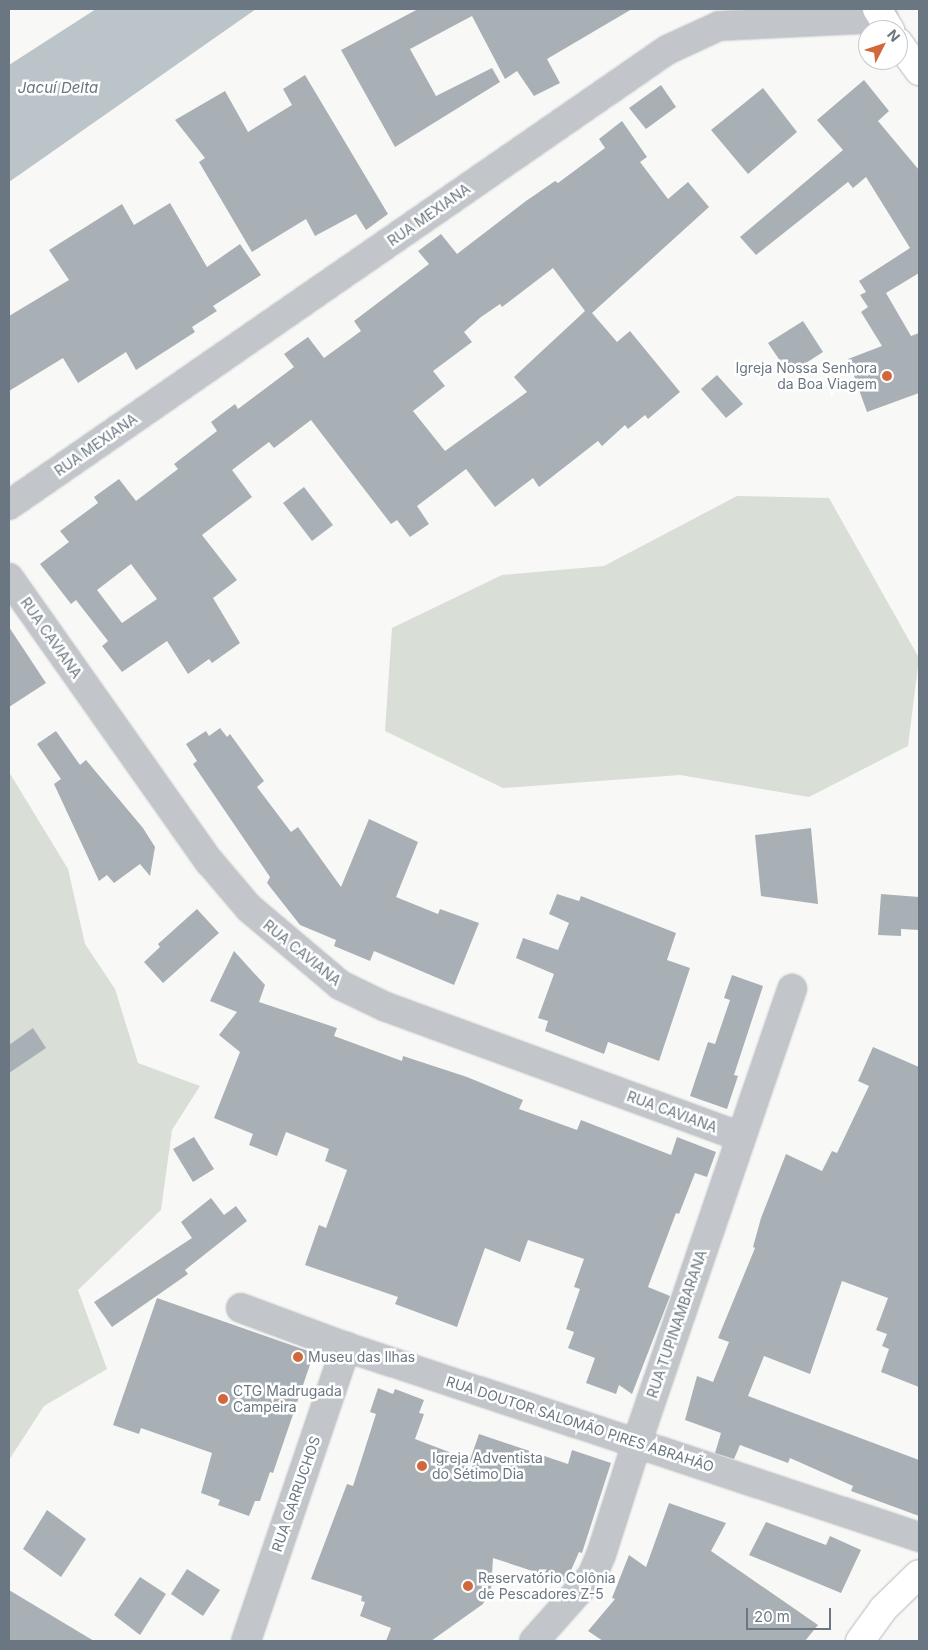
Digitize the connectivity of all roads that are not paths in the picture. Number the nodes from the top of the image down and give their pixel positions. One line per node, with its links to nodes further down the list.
1 (884, 19): 4 (street, RUA MEXIANA)
2 (908, 56): 3 (street)
3 (919, 71)
4 (9, 505)
5 (9, 578): 7 (street, RUA CAVIANA)
6 (792, 989): 7 (street, RUA TUPINAMBARANA)
7 (741, 1137): 10 (street, RUA TUPINAMBARANA)
8 (241, 1308): 9 (street, RUA DOUTOR SALOMÃO PIRES ABRAHÃO)
9 (346, 1347): 10 (street, RUA DOUTOR SALOMÃO PIRES ABRAHÃO); 13 (street, RUA GARRUCHOS)
10 (636, 1442): 11 (street, RUA DOUTOR SALOMÃO PIRES ABRAHÃO); 14 (street, RUA TUPINAMBARANA)
11 (919, 1537)
12 (919, 1574): 15 (street)
13 (246, 1641)
14 (534, 1641)
15 (860, 1641)

